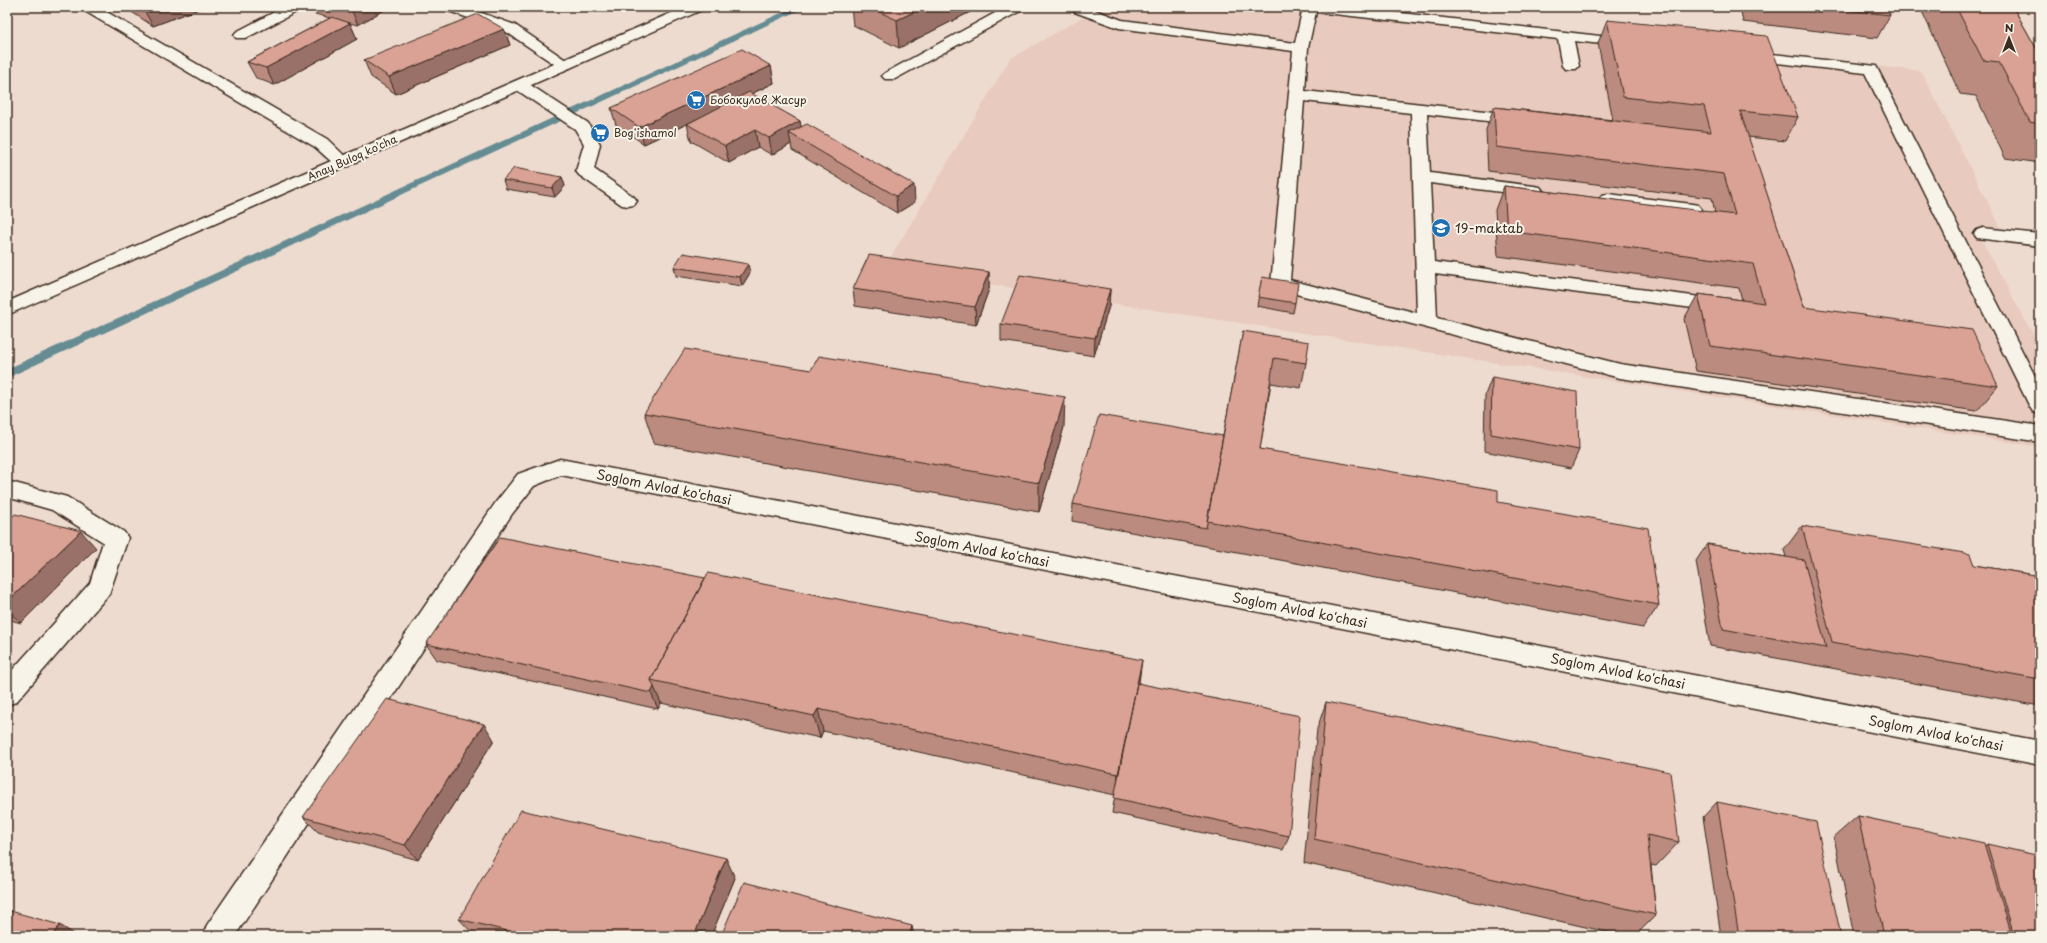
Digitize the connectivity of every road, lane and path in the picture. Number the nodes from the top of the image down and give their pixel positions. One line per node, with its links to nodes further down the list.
1 (88, 7): 19 (street)
2 (294, 7): 7 (street)
3 (451, 7): 12 (street)
4 (698, 7): 12 (street, Anay Buloq ko'cha)
5 (1017, 7): 14 (street)
6 (1074, 7): 10 (street)
7 (241, 35)
8 (1565, 35): 9 (street); 10 (street); 13 (street)
9 (1643, 44)
10 (1302, 48): 16 (street)
11 (1729, 54): 31 (street)
12 (565, 65): 15 (street, Anay Buloq ko'cha)
13 (1571, 66)
14 (890, 76)
15 (520, 85): 19 (street, Anay Buloq ko'cha); 23 (street)
16 (1298, 95): 17 (street); 30 (street)
17 (1419, 108): 18 (street); 20 (street)
18 (1538, 122)
19 (343, 162): 29 (street, Anay Buloq ko'cha)
20 (1422, 177): 21 (street); 27 (street)
21 (1553, 193)
22 (1592, 198): 24 (street)
23 (628, 201)
24 (1692, 209)
25 (1983, 234): 26 (street)
26 (2040, 240)
27 (1425, 267): 28 (street); 30 (street)
28 (1723, 306)
29 (7, 309)
30 (1427, 322): 32 (street)
31 (2040, 407)
32 (2040, 434)
33 (7, 489): 34 (street)
34 (7, 694)
35 (2040, 753): 36 (street, Soglom Avlod ko'chasi)
36 (218, 936)

